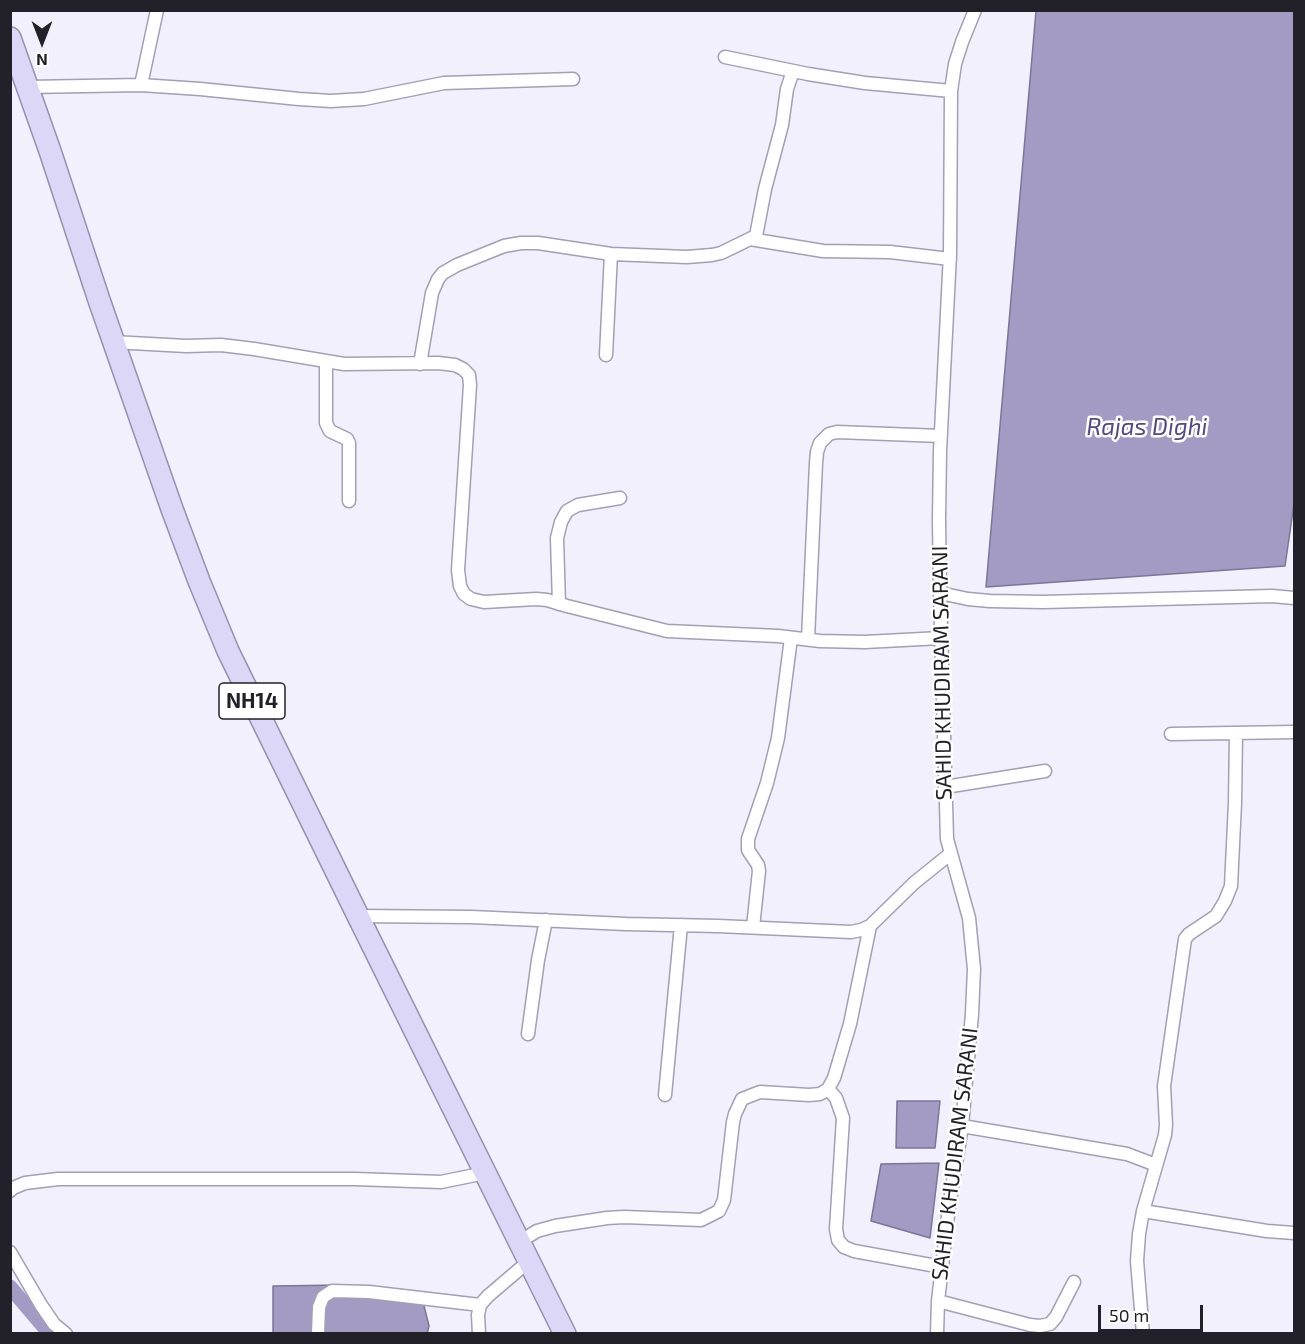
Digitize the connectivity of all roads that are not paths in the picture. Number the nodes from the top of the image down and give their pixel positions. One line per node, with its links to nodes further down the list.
1 (157, 10): 7 (street)
2 (975, 10): 9 (street, SAHID KHUDIRAM SARANI)
3 (10, 38): 8 (highway, NH14)
4 (726, 57): 5 (street)
5 (793, 71): 9 (street); 10 (street)
6 (573, 79): 7 (street)
7 (141, 85): 8 (street)
8 (28, 87): 13 (highway, NH14)
9 (951, 91): 12 (street, SAHID KHUDIRAM SARANI)
10 (750, 239): 11 (street); 12 (street)
11 (611, 254): 14 (street); 16 (street)
12 (950, 259): 17 (street, SAHID KHUDIRAM SARANI)
13 (113, 342): 15 (street); 32 (highway, NH14)
14 (606, 355)
15 (326, 361): 16 (street); 19 (street)
16 (420, 364): 22 (street)
17 (941, 436): 20 (street, SAHID KHUDIRAM SARANI); 25 (street)
18 (620, 498): 22 (street)
19 (349, 501)
20 (940, 594): 21 (street); 24 (street, SAHID KHUDIRAM SARANI)
21 (1294, 596)
22 (559, 604): 23 (street)
23 (791, 638): 25 (street); 36 (street)
24 (941, 638): 25 (street); 30 (street, SAHID KHUDIRAM SARANI)
25 (807, 639)
26 (1236, 732): 27 (street); 28 (street); 41 (street)
27 (1294, 732)
28 (1171, 734)
29 (1045, 771): 30 (street)
30 (945, 788): 31 (street, SAHID KHUDIRAM SARANI)
31 (950, 854): 35 (street); 40 (street, SAHID KHUDIRAM SARANI)
32 (357, 916): 33 (street); 42 (highway, NH14)
33 (546, 920): 34 (street); 37 (street)
34 (681, 925): 36 (street); 39 (street)
35 (870, 926): 36 (street); 38 (street)
36 (753, 927)
37 (528, 1034)
38 (828, 1089): 46 (street); 49 (street)
39 (664, 1095)
40 (962, 1126): 41 (street); 49 (street, SAHID KHUDIRAM SARANI)
41 (1156, 1165): 44 (street)
42 (485, 1173): 43 (street); 46 (highway, NH14)
43 (10, 1191)
44 (1143, 1211): 45 (street); 58 (street)
45 (1294, 1233)
46 (519, 1242): 48 (highway, NH14)
47 (10, 1252): 53 (street)
48 (529, 1261): 52 (street); 56 (highway, NH14)
49 (942, 1267): 51 (street, SAHID KHUDIRAM SARANI)
50 (1074, 1282): 51 (street)
51 (938, 1301): 57 (street, SAHID KHUDIRAM SARANI)
52 (480, 1305): 54 (street); 55 (street)
53 (66, 1334)
54 (318, 1334)
55 (478, 1334)
56 (565, 1334)
57 (937, 1334)
58 (1143, 1334)

